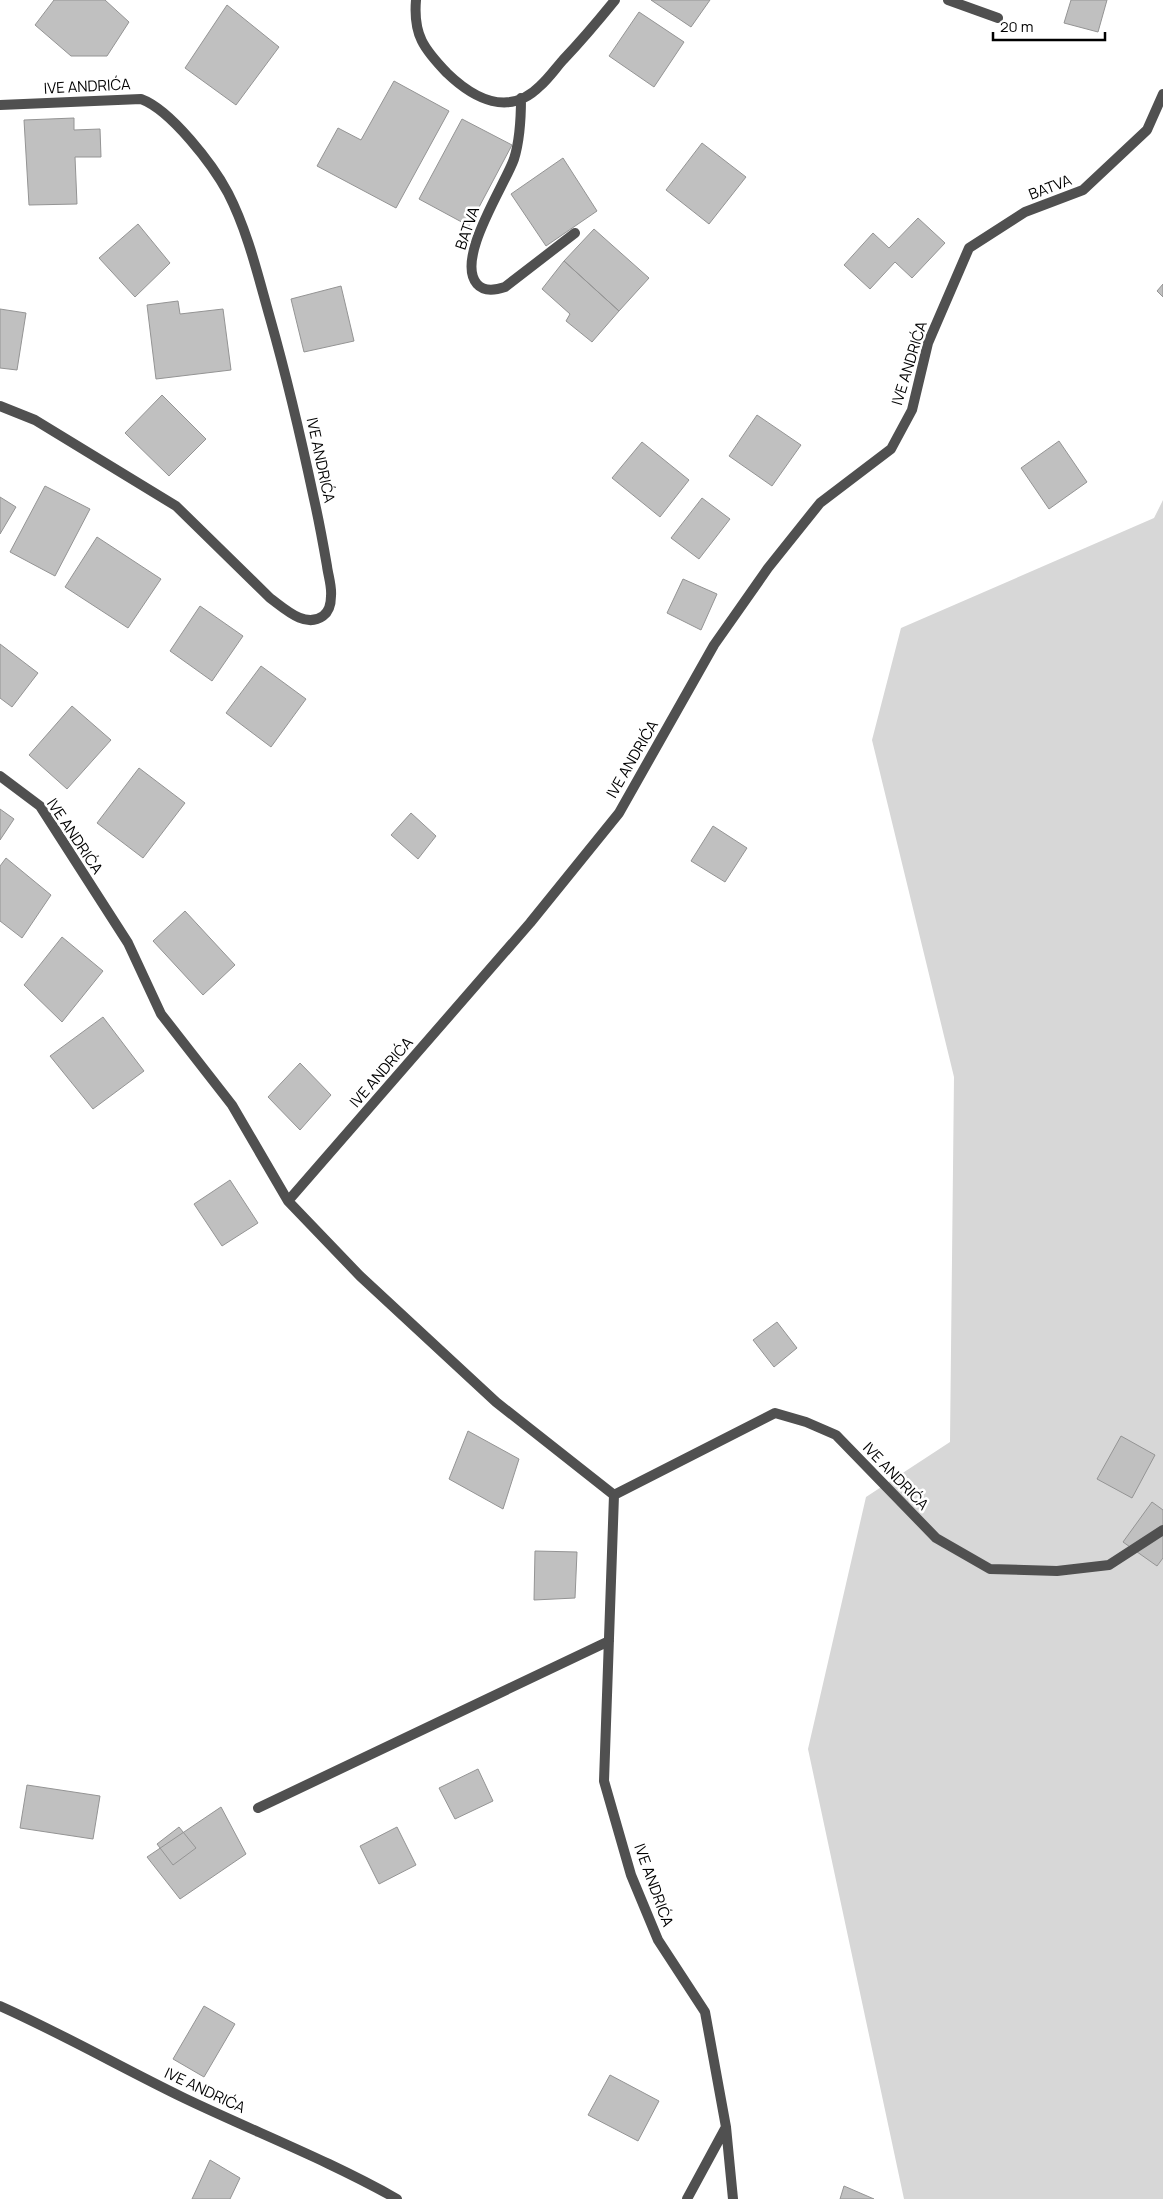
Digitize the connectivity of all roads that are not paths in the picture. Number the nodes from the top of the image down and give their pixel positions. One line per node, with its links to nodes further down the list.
1 (416, 0): 6 (street)
2 (615, 0): 6 (street)
3 (948, 0): 4 (street)
4 (998, 18)
5 (1163, 94): 9 (street, BATVA)
6 (521, 98): 8 (street, BATVA)
7 (0, 105): 10 (street, IVE ANDRIĆA)
8 (575, 233)
9 (945, 301): 12 (street, IVE ANDRIĆA)
10 (0, 406)
11 (0, 776): 12 (street, IVE ANDRIĆA)
12 (288, 1202): 13 (street, IVE ANDRIĆA)
13 (614, 1496): 14 (street, IVE ANDRIĆA); 15 (street, IVE ANDRIĆA)
14 (1163, 1530)
15 (609, 1641): 16 (street); 18 (street, IVE ANDRIĆA)
16 (258, 1808)
17 (0, 2006): 19 (street, IVE ANDRIĆA)
18 (726, 2126): 20 (street); 21 (street, IVE ANDRIĆA)
19 (397, 2199)
20 (687, 2199)
21 (734, 2199)

